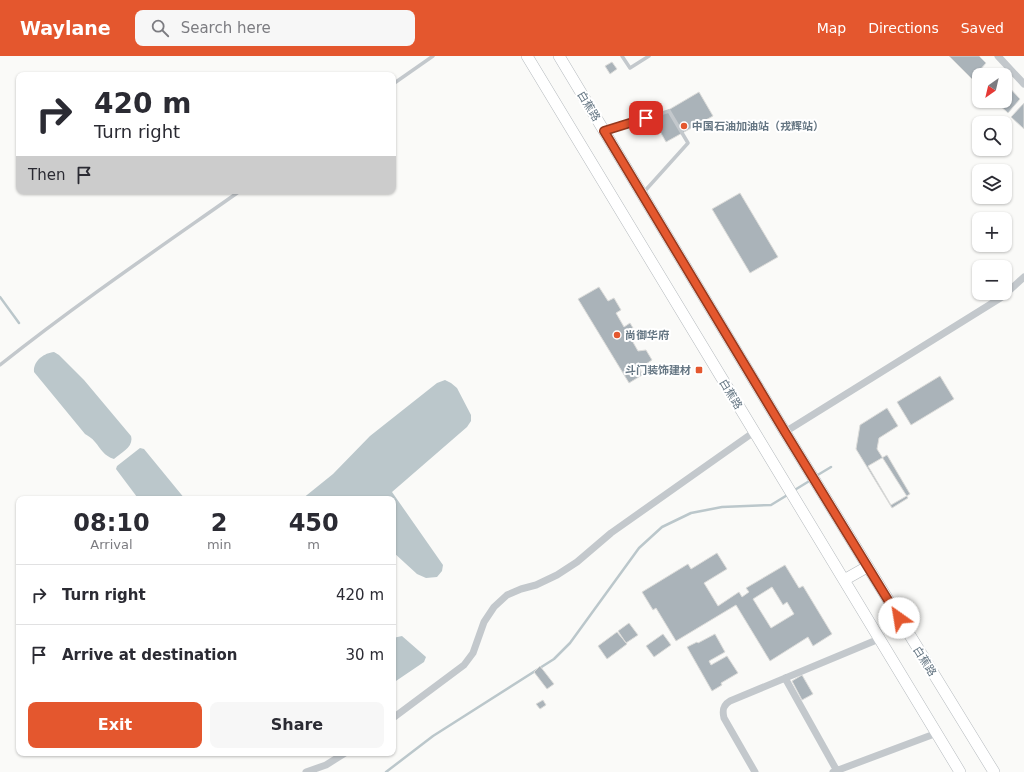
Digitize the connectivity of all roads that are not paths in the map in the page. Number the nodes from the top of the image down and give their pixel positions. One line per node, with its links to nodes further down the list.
1 (433, 56): 7 (lane)
2 (527, 56): 14 (main road, 白蕉路)
3 (559, 56): 9 (main road, 白蕉路)
4 (622, 56): 5 (lane)
5 (649, 56)
6 (998, 56): 8 (street)
7 (396, 82)
8 (1024, 84)
9 (604, 131): 10 (main road, 白蕉路); 10 (lane)
10 (642, 193): 15 (main road, 白蕉路)
11 (236, 194): 13 (lane)
12 (1024, 277): 15 (street)
13 (0, 365)
14 (754, 432): 17 (main road, 白蕉路); 20 (street)
15 (785, 432): 16 (main road, 白蕉路)
16 (867, 567): 17 (main road); 27 (main road, 白蕉路)
17 (844, 580): 18 (main road, 白蕉路)
18 (879, 639): 19 (street); 21 (main road, 白蕉路)
19 (785, 678): 23 (street); 25 (street)
20 (396, 716)
21 (937, 733): 23 (street); 26 (main road, 白蕉路)
22 (340, 756): 24 (street)
23 (835, 771)
24 (309, 772)
25 (755, 772)
26 (960, 772)
27 (994, 772)

